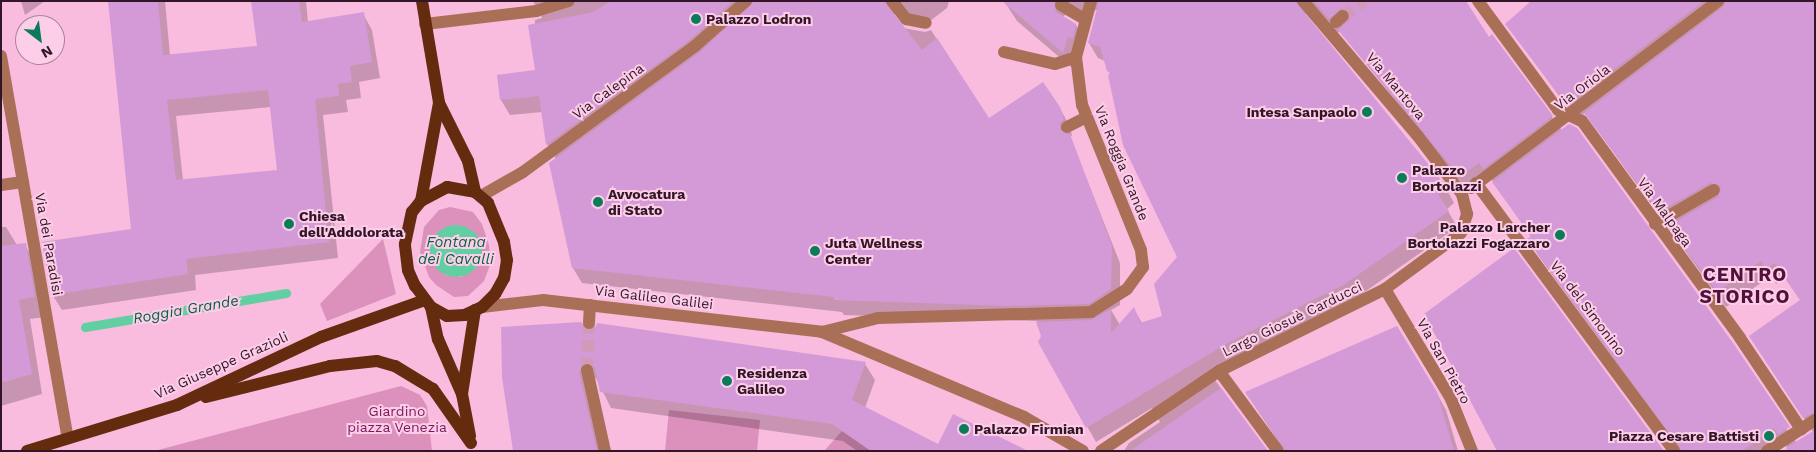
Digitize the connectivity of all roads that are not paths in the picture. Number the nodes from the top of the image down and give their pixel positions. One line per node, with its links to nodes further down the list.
1 (422, 1): 12 (main road)
2 (568, 1): 12 (street)
3 (746, 1): 24 (street, Via Calepina)
4 (892, 1): 11 (street)
5 (1091, 1): 10 (street, Via Roggia Grande)
6 (1304, 1): 25 (street, Via Mantova)
7 (1478, 1): 17 (street, Via Malpaga)
8 (1718, 1): 17 (street, Via Oriola)
9 (1062, 5): 10 (street)
10 (1084, 19): 15 (street, Via Roggia Grande)
11 (926, 23)
12 (425, 24): 16 (main road)
13 (1004, 52): 15 (street)
14 (1, 56): 20 (street, Via dei Paradisi)
15 (1076, 57): 18 (street, Via Roggia Grande)
16 (439, 103): 24 (main road); 26 (main road)
17 (1570, 116): 21 (street, Via Oriola); 27 (street, Via Malpaga)
18 (1087, 117): 19 (street); 32 (street, Via Roggia Grande)
19 (1067, 127)
20 (23, 182): 22 (street); 41 (street, Via dei Paradisi)
21 (1476, 183): 25 (street, Via Oriola); 49 (street, Via del Simonino)
22 (1, 185)
23 (1714, 190): 27 (street)
24 (478, 194): 26 (main road); 31 (main road)
25 (1462, 194): 28 (street, Largo Giosuè Carducci)
26 (421, 201): 29 (main road)
27 (1655, 224): 40 (street, Via Malpaga)
28 (1385, 289): 36 (street, Largo Giosuè Carducci); 48 (street, Via San Pietro)
29 (428, 304): 31 (main road); 37 (main road); 38 (main road, Via Giuseppe Grazioli)
30 (590, 305): 31 (street, Via Galileo Galilei); 33 (street); 34 (street, Via Galileo Galilei)
31 (478, 308): 37 (main road)
32 (1091, 312): 34 (street, Via Galileo Galilei)
33 (589, 322)
34 (822, 332): 45 (street, Via Galileo Galilei)
35 (587, 370): 44 (street)
36 (1220, 371): 46 (street, Largo Giosuè Carducci); 47 (street)
37 (462, 394): 42 (main road)
38 (177, 405): 41 (main road, Via Giuseppe Grazioli); 42 (main road)
39 (1815, 420): 40 (street)
40 (1801, 428): 50 (street)
41 (68, 438): 43 (main road, Via Giuseppe Grazioli)
42 (472, 447)
43 (27, 451)
44 (605, 451)
45 (1083, 451)
46 (1101, 451)
47 (1278, 451)
48 (1472, 451)
49 (1674, 451)
50 (1767, 451)

